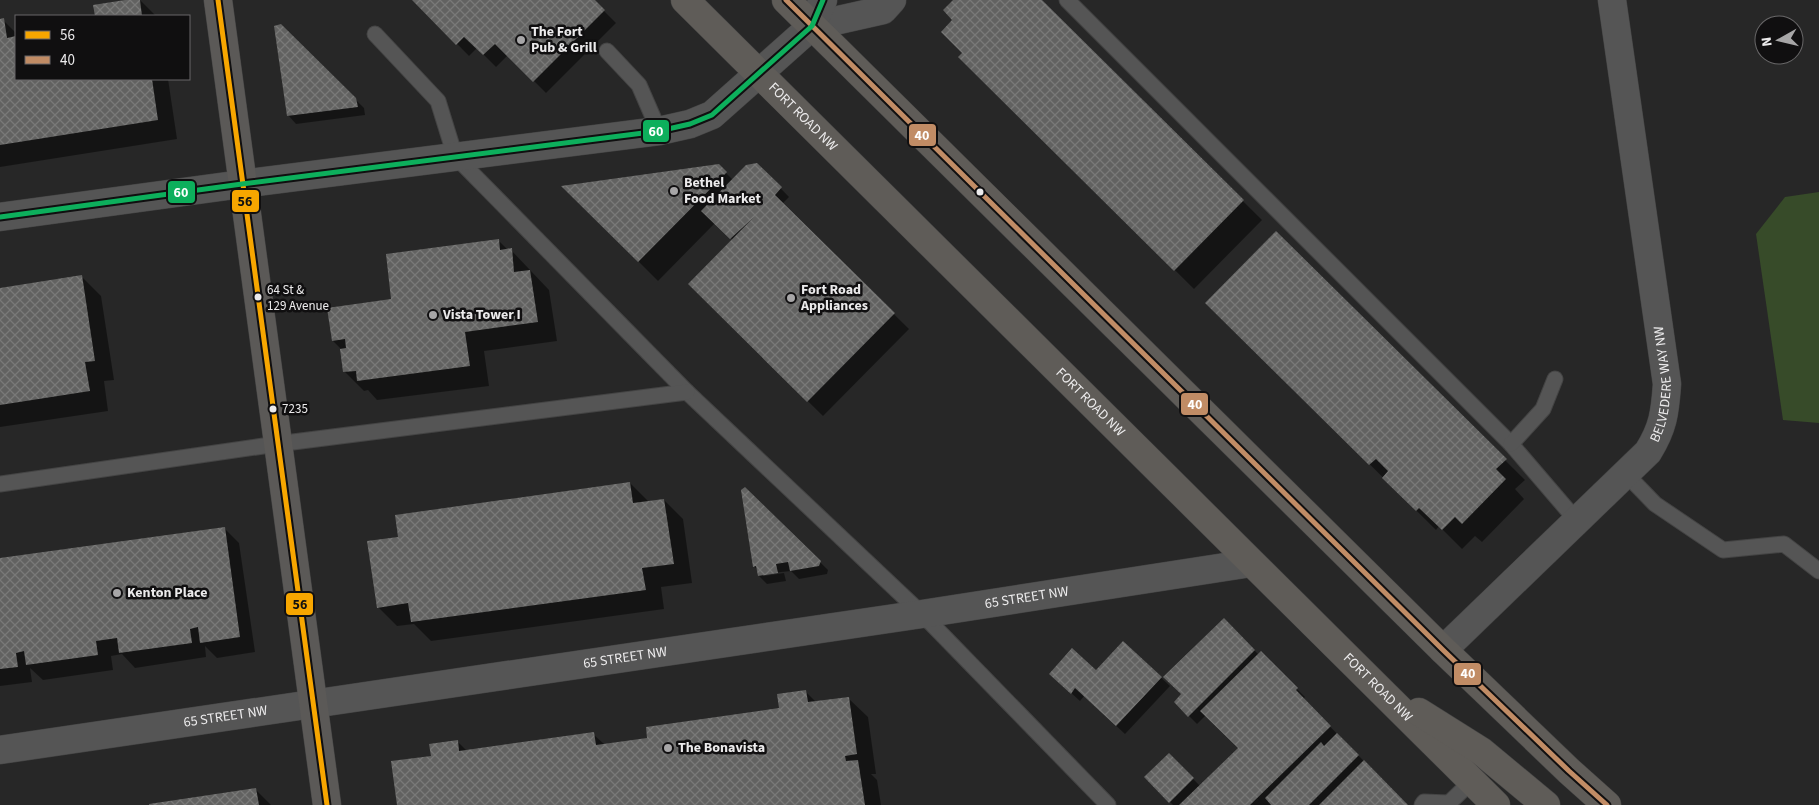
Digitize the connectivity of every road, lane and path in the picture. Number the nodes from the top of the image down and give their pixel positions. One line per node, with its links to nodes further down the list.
1 (218, 0): 14 (street)
2 (685, 0): 11 (main road, FORT ROAD NW)
3 (786, 0): 8 (main road)
4 (823, 0): 8 (street)
5 (892, 0): 8 (street)
6 (1067, 0): 19 (lane)
7 (1612, 0): 20 (street, BELVEDERE WAY NW)
8 (812, 26): 11 (street); 26 (main road)
9 (375, 34): 13 (lane)
10 (607, 51): 12 (lane)
11 (760, 74): 12 (street); 23 (main road, FORT ROAD NW)
12 (659, 131): 13 (street)
13 (455, 156): 14 (street); 17 (lane)
14 (242, 184): 15 (street); 18 (street)
15 (0, 217)
16 (1555, 379): 19 (lane)
17 (687, 392): 18 (lane); 25 (lane)
18 (278, 444): 21 (lane); 28 (street)
19 (1511, 444): 22 (lane)
20 (1626, 474): 22 (street, BELVEDERE WAY NW); 24 (lane)
21 (0, 484)
22 (1577, 521): 26 (street, BELVEDERE WAY NW)
23 (1252, 562): 25 (street, 65 STREET NW); 27 (main road, FORT ROAD NW)
24 (1819, 571)
25 (922, 614): 28 (street, 65 STREET NW); 33 (lane)
26 (1442, 650): 37 (main road)
27 (1377, 686): 30 (main road, FORT ROAD NW); 36 (main road)
28 (312, 705): 29 (street, 65 STREET NW); 32 (street)
29 (0, 750)
30 (1472, 781): 31 (lane); 35 (main road, FORT ROAD NW)
31 (1448, 804): 34 (lane)
32 (327, 805)
33 (1108, 805)
34 (1422, 805)
35 (1496, 805)
36 (1546, 805)
37 (1607, 805)

